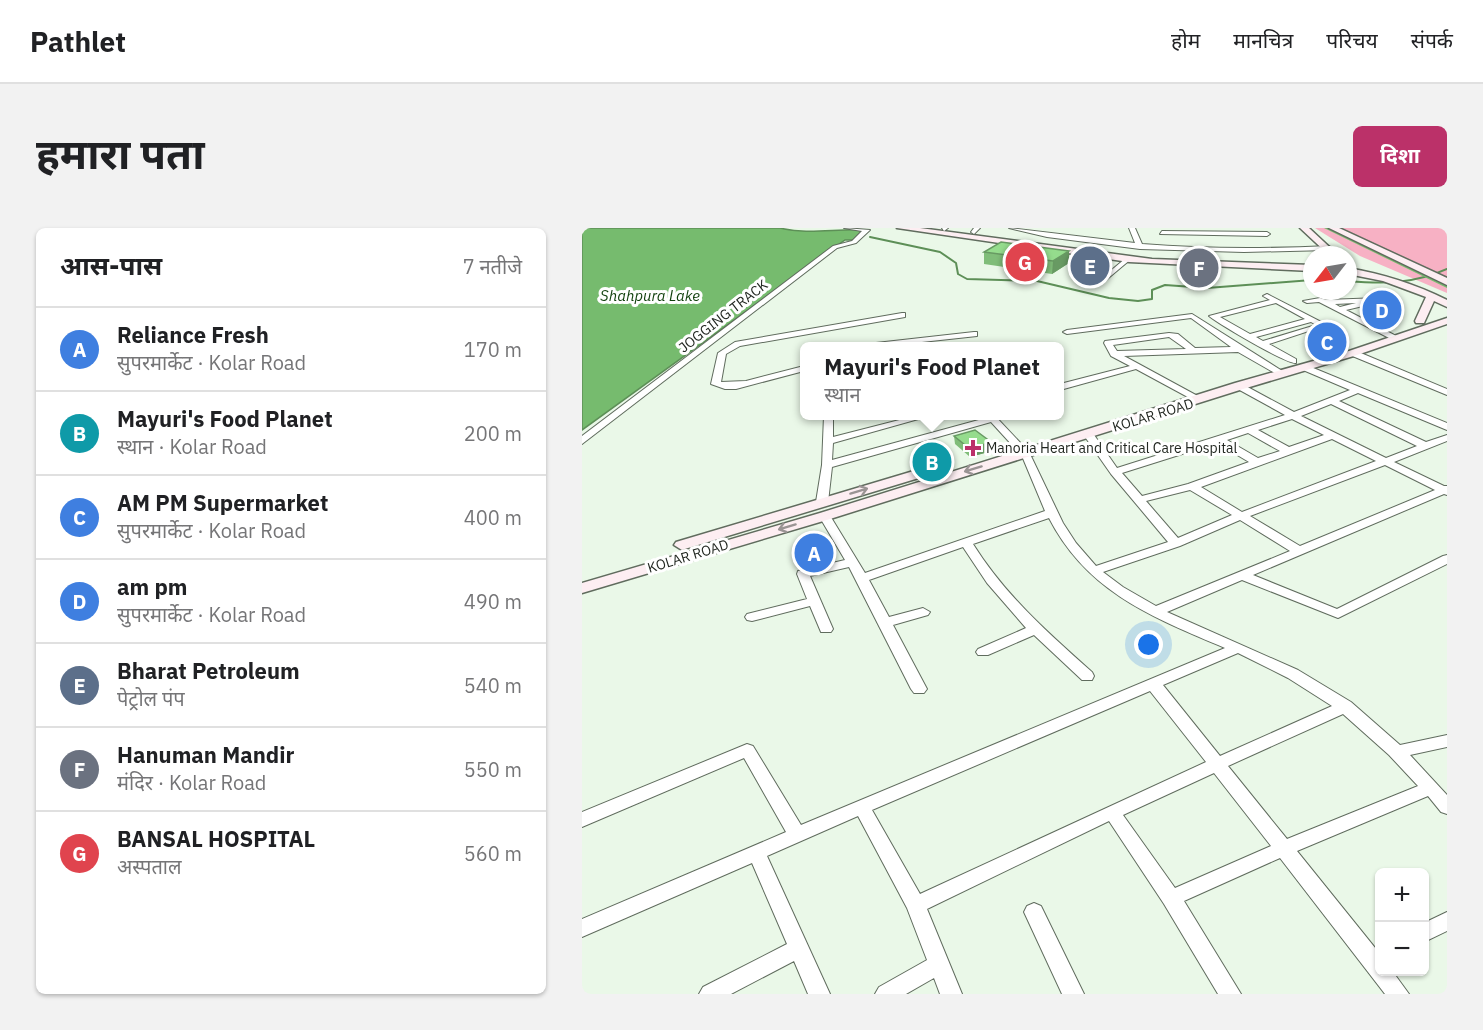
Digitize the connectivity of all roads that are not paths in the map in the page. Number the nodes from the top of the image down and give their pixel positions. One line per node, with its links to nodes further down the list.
1 (847, 228): 78 (street, JOGGING TRACK)
2 (901, 228): 24 (street)
3 (935, 228): 4 (street)
4 (945, 228): 12 (street)
5 (1012, 228): 15 (street)
6 (1068, 228): 15 (street)
7 (1132, 228): 19 (street)
8 (1261, 228): 14 (street)
9 (1295, 228): 17 (street)
10 (1304, 228): 18 (street)
11 (1333, 228): 28 (street)
12 (975, 230): 23 (street)
13 (1161, 230): 14 (street); 20 (street)
14 (1268, 234): 21 (street)
15 (1068, 238): 16 (street)
16 (1103, 238): 19 (street); 23 (street)
17 (1319, 246)
18 (1321, 246)
19 (1140, 247): 20 (street)
20 (1173, 249): 21 (street)
21 (1288, 250): 22 (street)
22 (1303, 251)
23 (1098, 253): 26 (street)
24 (1128, 259): 25 (street); 29 (street)
25 (1303, 266)
26 (1303, 266)
27 (1357, 271): 30 (street)
28 (1447, 282)
29 (1098, 284)
30 (1429, 293): 32 (street); 36 (street); 43 (street)
31 (1262, 294): 33 (street)
32 (1447, 299)
33 (1276, 301): 37 (street); 42 (street)
34 (1307, 301): 35 (street)
35 (1325, 302): 38 (street); 38 (street)
36 (1447, 304)
37 (1286, 306): 41 (street); 42 (street)
38 (1341, 309): 47 (street)
39 (1447, 313): 43 (street, KOLAR ROAD)
40 (902, 315): 58 (street)
41 (1312, 319): 48 (street); 50 (street)
42 (1219, 320): 48 (street)
43 (1420, 321): 47 (street, KOLAR ROAD)
44 (1447, 321): 47 (street, KOLAR ROAD)
45 (1067, 332): 51 (street)
46 (974, 334): 49 (street)
47 (1391, 335): 54 (street, KOLAR ROAD); 56 (street, KOLAR ROAD)
48 (1251, 336): 50 (street)
49 (936, 342)
50 (1261, 344): 56 (street)
51 (1240, 349): 53 (street); 59 (street)
52 (1184, 352): 53 (street); 55 (street); 57 (street)
53 (1195, 352): 55 (street)
54 (1353, 353): 56 (street, KOLAR ROAD); 64 (street)
55 (1114, 354): 57 (street)
56 (1300, 364): 59 (street, KOLAR ROAD); 62 (street)
57 (1136, 366): 60 (street); 63 (street)
58 (800, 370)
59 (1277, 371): 61 (street, KOLAR ROAD); 63 (street, KOLAR ROAD)
60 (1064, 386)
61 (1239, 386): 65 (street, KOLAR ROAD); 67 (street)
62 (1357, 390): 66 (street); 72 (street)
63 (1184, 392): 65 (street); 81 (street, KOLAR ROAD)
64 (1447, 392)
65 (1200, 400): 74 (street, KOLAR ROAD)
66 (1332, 401): 67 (street); 80 (street)
67 (1293, 416): 73 (street); 75 (street)
68 (828, 420): 79 (street)
69 (909, 420): 79 (street)
70 (982, 420): 85 (street)
71 (995, 420): 81 (street)
72 (1447, 427)
73 (1250, 430): 77 (street); 82 (street)
74 (1088, 435): 81 (street, KOLAR ROAD); 86 (street)
75 (1333, 435): 82 (street); 84 (street)
76 (1447, 438): 80 (street)
77 (1219, 440): 83 (street); 86 (street)
78 (582, 441)
79 (826, 442): 85 (street)
80 (1425, 446): 84 (street)
81 (1021, 449): 90 (street, KOLAR ROAD); 91 (street)
82 (1288, 451): 83 (street)
83 (1257, 462): 87 (street)
84 (1387, 462): 88 (street); 92 (street)
85 (827, 465): 90 (street)
86 (1115, 472): 89 (street)
87 (1192, 486): 89 (street); 92 (street)
88 (1446, 491): 96 (street)
89 (1139, 500): 95 (street)
90 (824, 509): 93 (street, KOLAR ROAD); 97 (street)
91 (1051, 513): 94 (street); 99 (street)
92 (1241, 516): 95 (street); 96 (street)
93 (760, 528): 101 (street, KOLAR ROAD); 103 (street, KOLAR ROAD)
94 (966, 542): 102 (street); 110 (street)
95 (1176, 543): 99 (street)
96 (1299, 551): 100 (street)
97 (853, 562): 102 (street); 104 (street)
98 (1443, 565): 100 (street)
99 (1094, 571): 105 (street)
100 (1242, 575): 105 (street)
101 (582, 576)
102 (862, 578): 108 (street)
103 (582, 588)
104 (813, 601): 107 (street); 109 (street)
105 (1156, 611): 111 (street)
106 (923, 612): 108 (street)
107 (752, 618)
108 (884, 623): 115 (street)
109 (826, 628)
110 (1035, 630): 112 (street); 113 (street)
111 (1238, 648): 114 (street); 116 (street)
112 (983, 652)
113 (1087, 676)
114 (1154, 685): 119 (street); 122 (street)
115 (919, 689)
116 (1346, 706): 118 (street); 119 (street)
117 (1447, 741): 118 (street)
118 (1396, 752): 120 (street)
119 (1218, 764): 123 (street); 126 (street)
120 (1431, 788): 121 (street); 126 (street)
121 (1447, 807)
122 (862, 808): 125 (street); 129 (street)
123 (1112, 812): 128 (street); 129 (street)
124 (582, 820): 125 (street)
125 (797, 834): 127 (street)
126 (1282, 849): 128 (street); 135 (street)
127 (756, 851): 132 (street); 134 (street)
128 (1171, 898): 143 (street)
129 (916, 905): 136 (street)
130 (1034, 912): 142 (street)
131 (1447, 921): 133 (street)
132 (582, 928)
133 (1429, 931)
134 (799, 948): 138 (street); 139 (street)
135 (1375, 960)
136 (939, 964): 140 (street); 141 (street)
137 (1386, 976): 144 (street)
138 (710, 994)
139 (819, 994)
140 (886, 994)
141 (951, 994)
142 (1073, 994)
143 (1230, 994)
144 (1398, 994)

